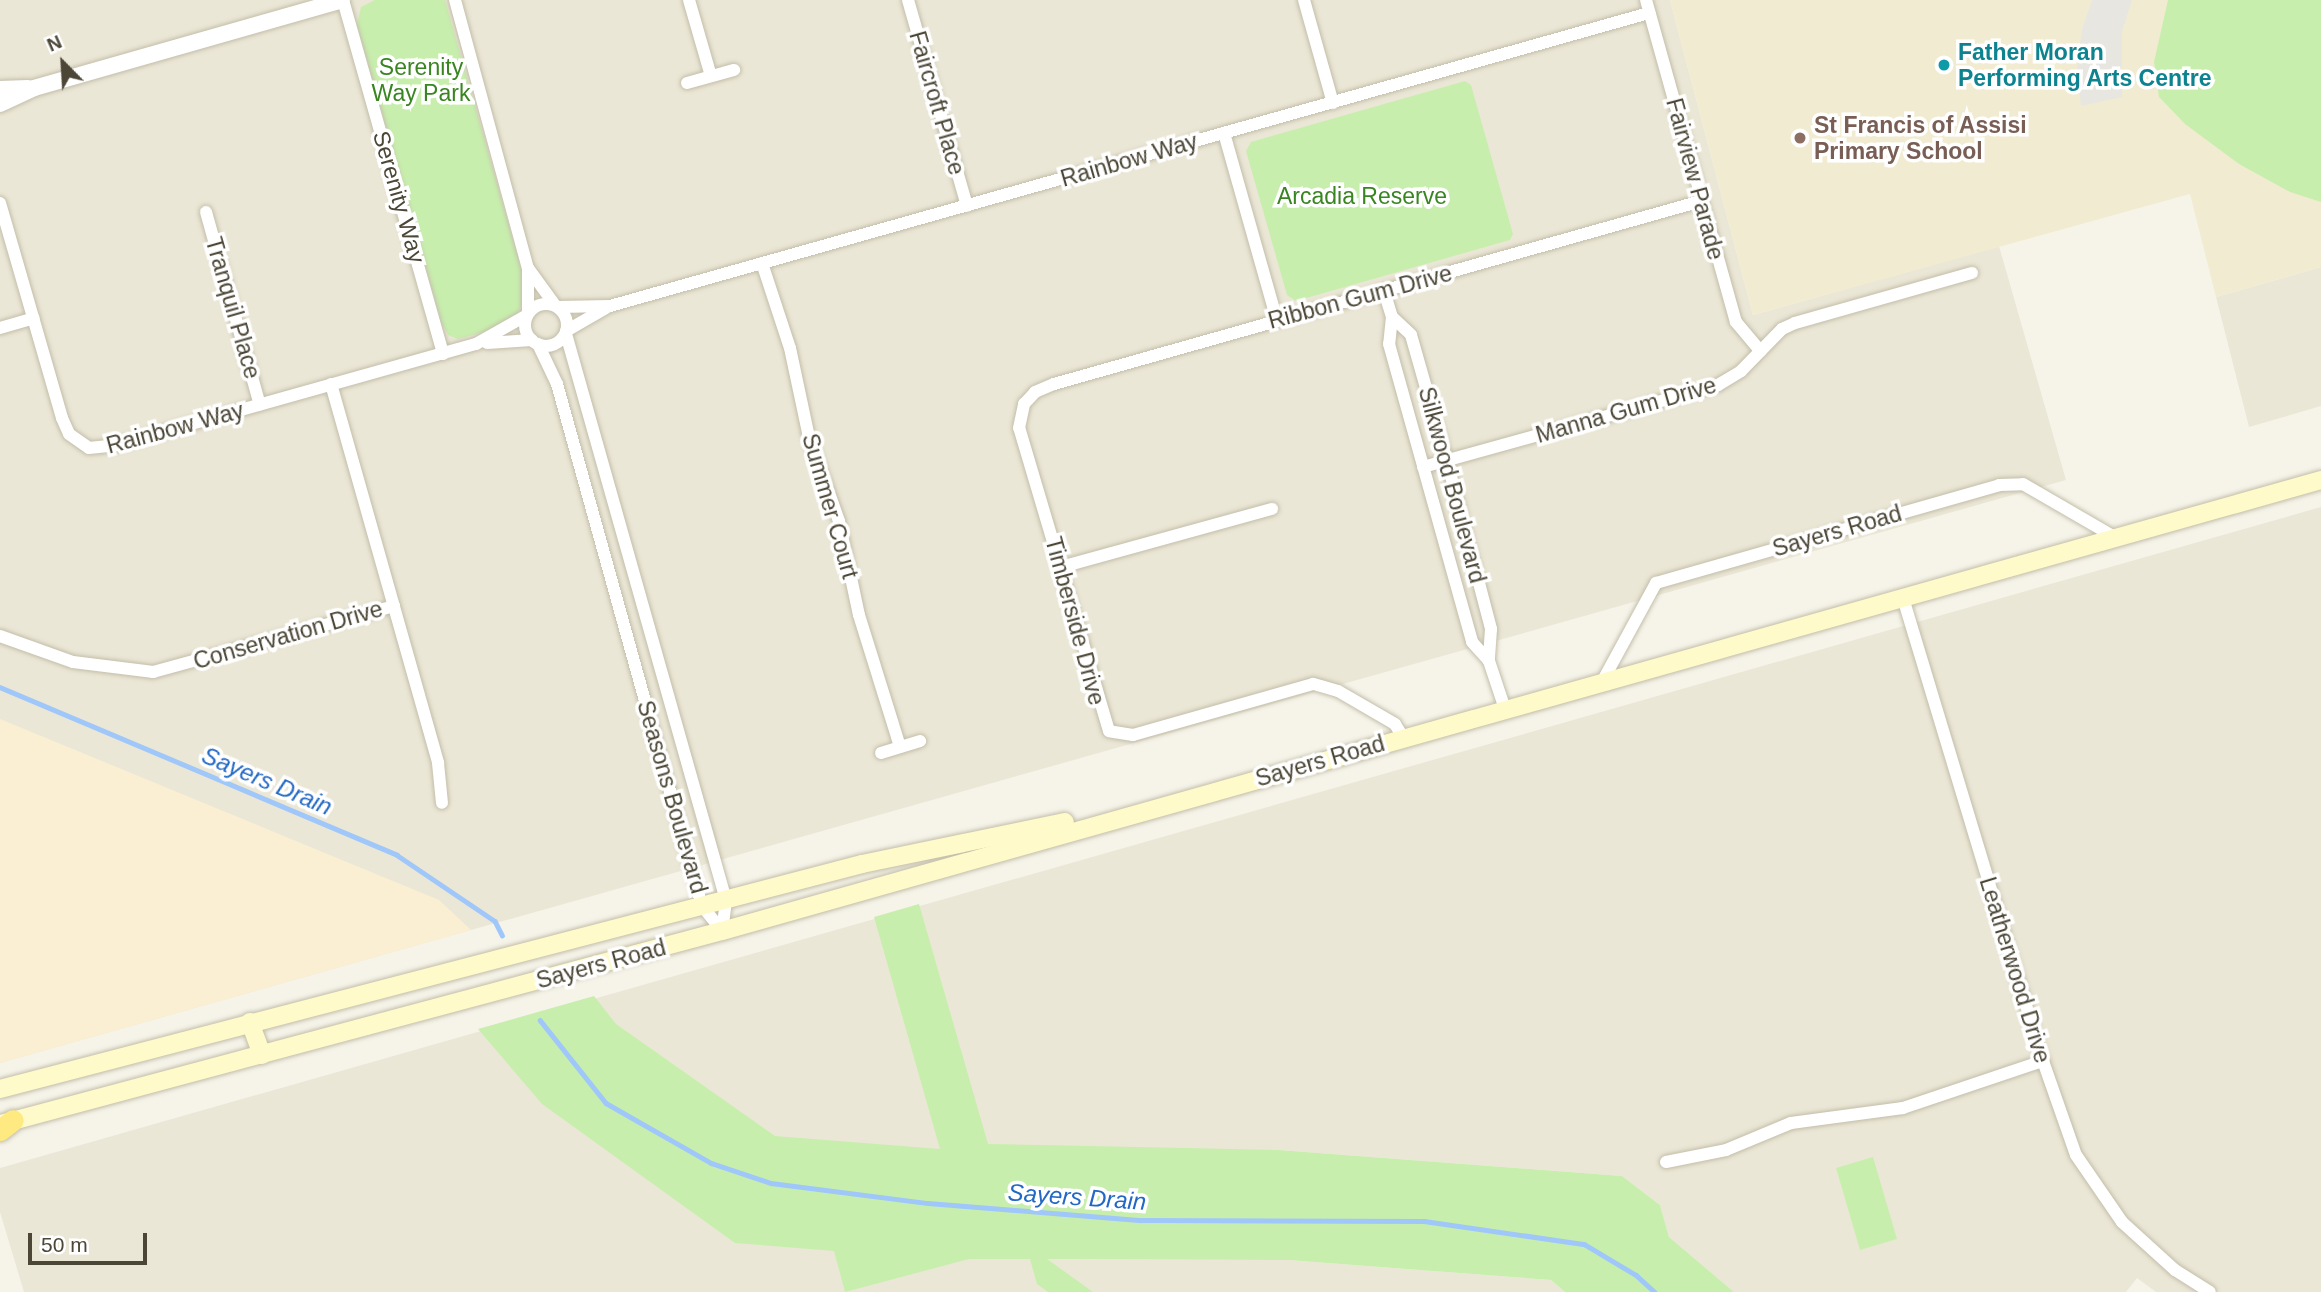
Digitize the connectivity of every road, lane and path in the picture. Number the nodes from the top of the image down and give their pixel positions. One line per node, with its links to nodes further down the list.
1 (343, 0): 6 (street); 35 (street, Serenity Way)
2 (455, 0): 21 (street)
3 (689, 0): 9 (street)
4 (908, 0): 18 (street, Faircroft Place)
5 (1304, 0): 13 (street)
6 (297, 6): 11 (street)
7 (1647, 6): 13 (street, Rainbow Way); 16 (street, Fairview Parade)
8 (734, 70): 9 (street)
9 (711, 76): 10 (street)
10 (687, 83)
11 (34, 88): 12 (street); 14 (street)
12 (0, 89)
13 (1334, 103): 15 (street, Rainbow Way)
14 (0, 104)
15 (1224, 133): 18 (street, Rainbow Way); 29 (street)
16 (1701, 201): 23 (street, Ribbon Gum Drive); 34 (street, Fairview Parade)
17 (0, 203): 28 (street, Rainbow Way)
18 (967, 206): 20 (street, Rainbow Way)
19 (206, 212): 38 (street, Tranquil Place)
20 (762, 263): 25 (street, Rainbow Way); 53 (street, Summer Court)
21 (528, 268): 24 (street); 26 (street)
22 (1972, 273): 34 (street, Manna Gum Drive)
23 (1384, 291): 27 (street, Silkwood Boulevard); 29 (street, Ribbon Gum Drive)
24 (556, 306): 25 (street, Rainbow Way); 26 (street); 31 (street)
25 (610, 306): 31 (street, Rainbow Way)
26 (528, 314): 32 (street); 33 (street, Rainbow Way)
27 (1392, 317): 39 (street, Silkwood Boulevard); 40 (street, Silkwood Boulevard)
28 (34, 318): 30 (street); 38 (street, Rainbow Way)
29 (1277, 320): 37 (street, Ribbon Gum Drive)
30 (0, 328)
31 (566, 332): 32 (street); 57 (street, Seasons Boulevard)
32 (535, 342): 33 (street, Rainbow Way); 58 (street, Seasons Boulevard)
33 (477, 344): 35 (street, Rainbow Way)
34 (1760, 351): 39 (street, Manna Gum Drive)
35 (443, 354): 36 (street, Rainbow Way)
36 (331, 384): 38 (street, Rainbow Way); 46 (street, Conservation Drive)
37 (1024, 404): 44 (street, Timberside Drive)
38 (260, 405)
39 (1447, 461): 40 (street, Manna Gum Drive); 48 (street, Silkwood Boulevard)
40 (1423, 467): 48 (street, Silkwood Boulevard)
41 (2321, 480): 43 (main road, Sayers Road)
42 (1272, 509): 44 (street)
43 (2116, 538): 45 (main road, Sayers Road); 49 (street, Sayers Road)
44 (1061, 567): 51 (street, Timberside Drive)
45 (1903, 598): 49 (main road, Sayers Road); 62 (street, Leatherwood Drive)
46 (394, 606): 47 (street, Conservation Drive); 56 (street)
47 (0, 636)
48 (1489, 661): 50 (street, Silkwood Boulevard)
49 (1602, 682): 50 (main road, Sayers Road)
50 (1505, 709): 51 (main road, Sayers Road)
51 (1403, 737): 55 (main road, Sayers Road)
52 (920, 741): 53 (street)
53 (900, 747): 54 (street)
54 (881, 753)
55 (1199, 795): 57 (main road, Sayers Road); 59 (main road, Sayers Road)
56 (442, 803)
57 (726, 900): 58 (main road, Sayers Road); 59 (street, Seasons Boulevard)
58 (702, 906): 59 (street, Seasons Boulevard); 60 (main road, Sayers Road)
59 (722, 931): 61 (main road, Sayers Road)
60 (250, 1022): 61 (main road); 63 (main road, Sayers Road)
61 (261, 1055): 64 (main road, Sayers Road)
62 (2043, 1062): 65 (street); 66 (street, Leatherwood Drive)
63 (0, 1088)
64 (4, 1125)
65 (1666, 1162)
66 (2210, 1292)

